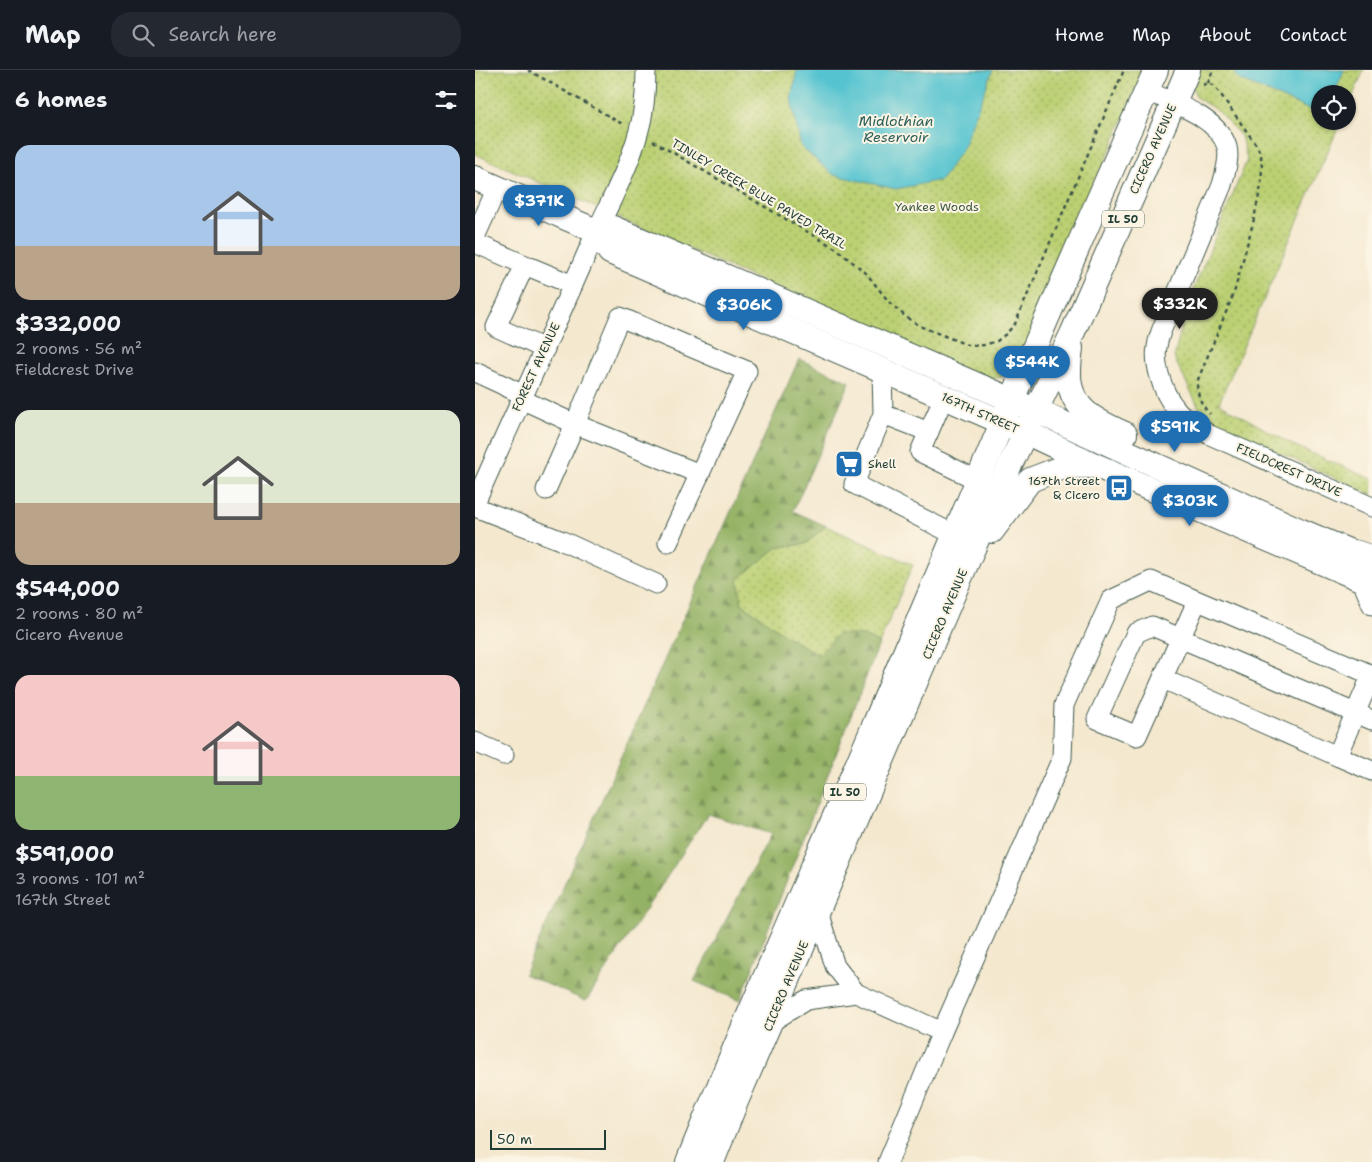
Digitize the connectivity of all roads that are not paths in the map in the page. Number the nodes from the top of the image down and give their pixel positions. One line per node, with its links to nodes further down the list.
1 (646, 70): 8 (street, FOREST AVENUE)
2 (1156, 70): 4 (main road, CICERO AVENUE / IL 50)
3 (1194, 78): 5 (main road, CICERO AVENUE / IL 50)
4 (1147, 92): 5 (street, FIELDCREST DRIVE); 19 (main road, CICERO AVENUE / IL 50)
5 (1173, 104): 13 (main road, CICERO AVENUE / IL 50); 31 (street, FIELDCREST DRIVE)
6 (475, 178): 7 (main road, 167TH STREET)
7 (497, 188): 8 (main road, 167TH STREET); 9 (street)
8 (596, 231): 12 (street, FOREST AVENUE); 15 (main road, 167TH STREET); 19 (main road, 167TH STREET)
9 (475, 237)
10 (475, 243): 11 (street)
11 (525, 265): 12 (street); 14 (street)
12 (573, 286): 14 (street, FOREST AVENUE)
13 (1072, 334): 20 (main road, CICERO AVENUE / IL 50); 33 (main road)
14 (545, 349): 17 (street, FOREST AVENUE)
15 (882, 370): 18 (main road, 167TH STREET); 21 (street)
16 (475, 372): 17 (street)
17 (522, 397): 23 (street); 30 (street, FOREST AVENUE)
18 (944, 397): 22 (main road, 167TH STREET); 24 (street)
19 (1012, 400): 20 (main road, 167TH STREET); 22 (main road, CICERO AVENUE / IL 50)
20 (1036, 412): 25 (main road, CICERO AVENUE / IL 50); 33 (main road, 167TH STREET)
21 (883, 414): 24 (street); 34 (street)
22 (1002, 422): 25 (main road, 167TH STREET); 28 (main road, CICERO AVENUE / IL 50)
23 (575, 424): 27 (street); 27 (street); 29 (street)
24 (929, 432): 28 (street)
25 (1025, 432): 26 (main road, 167TH STREET); 37 (main road, CICERO AVENUE / IL 50)
26 (1097, 466): 36 (main road, 167TH STREET); 37 (main road)
27 (700, 474): 35 (street)
28 (977, 480): 34 (main road, CICERO AVENUE / IL 50)
29 (546, 490)
30 (475, 503)
31 (1372, 507)
32 (475, 508): 38 (street)
33 (1299, 530): 36 (main road, 167TH STREET)
34 (955, 535): 53 (main road, CICERO AVENUE / IL 50)
35 (668, 543)
36 (1367, 568): 40 (street)
37 (964, 569): 49 (main road, CICERO AVENUE / IL 50)
38 (656, 584)
39 (1197, 601): 41 (street); 42 (street); 52 (street)
40 (1372, 605)
41 (1181, 639): 43 (street); 43 (street); 44 (street)
42 (1372, 675): 44 (street)
43 (1163, 679): 47 (street)
44 (1364, 716): 47 (street)
45 (475, 742): 46 (street)
46 (504, 755)
47 (1337, 756): 48 (street)
48 (1372, 771)
49 (818, 912): 50 (street); 51 (main road, CICERO AVENUE / IL 50)
50 (856, 993): 51 (street); 52 (street)
51 (771, 1022): 54 (main road, CICERO AVENUE / IL 50)
52 (942, 1032): 55 (street)
53 (688, 1162)
54 (712, 1162)
55 (888, 1162)

